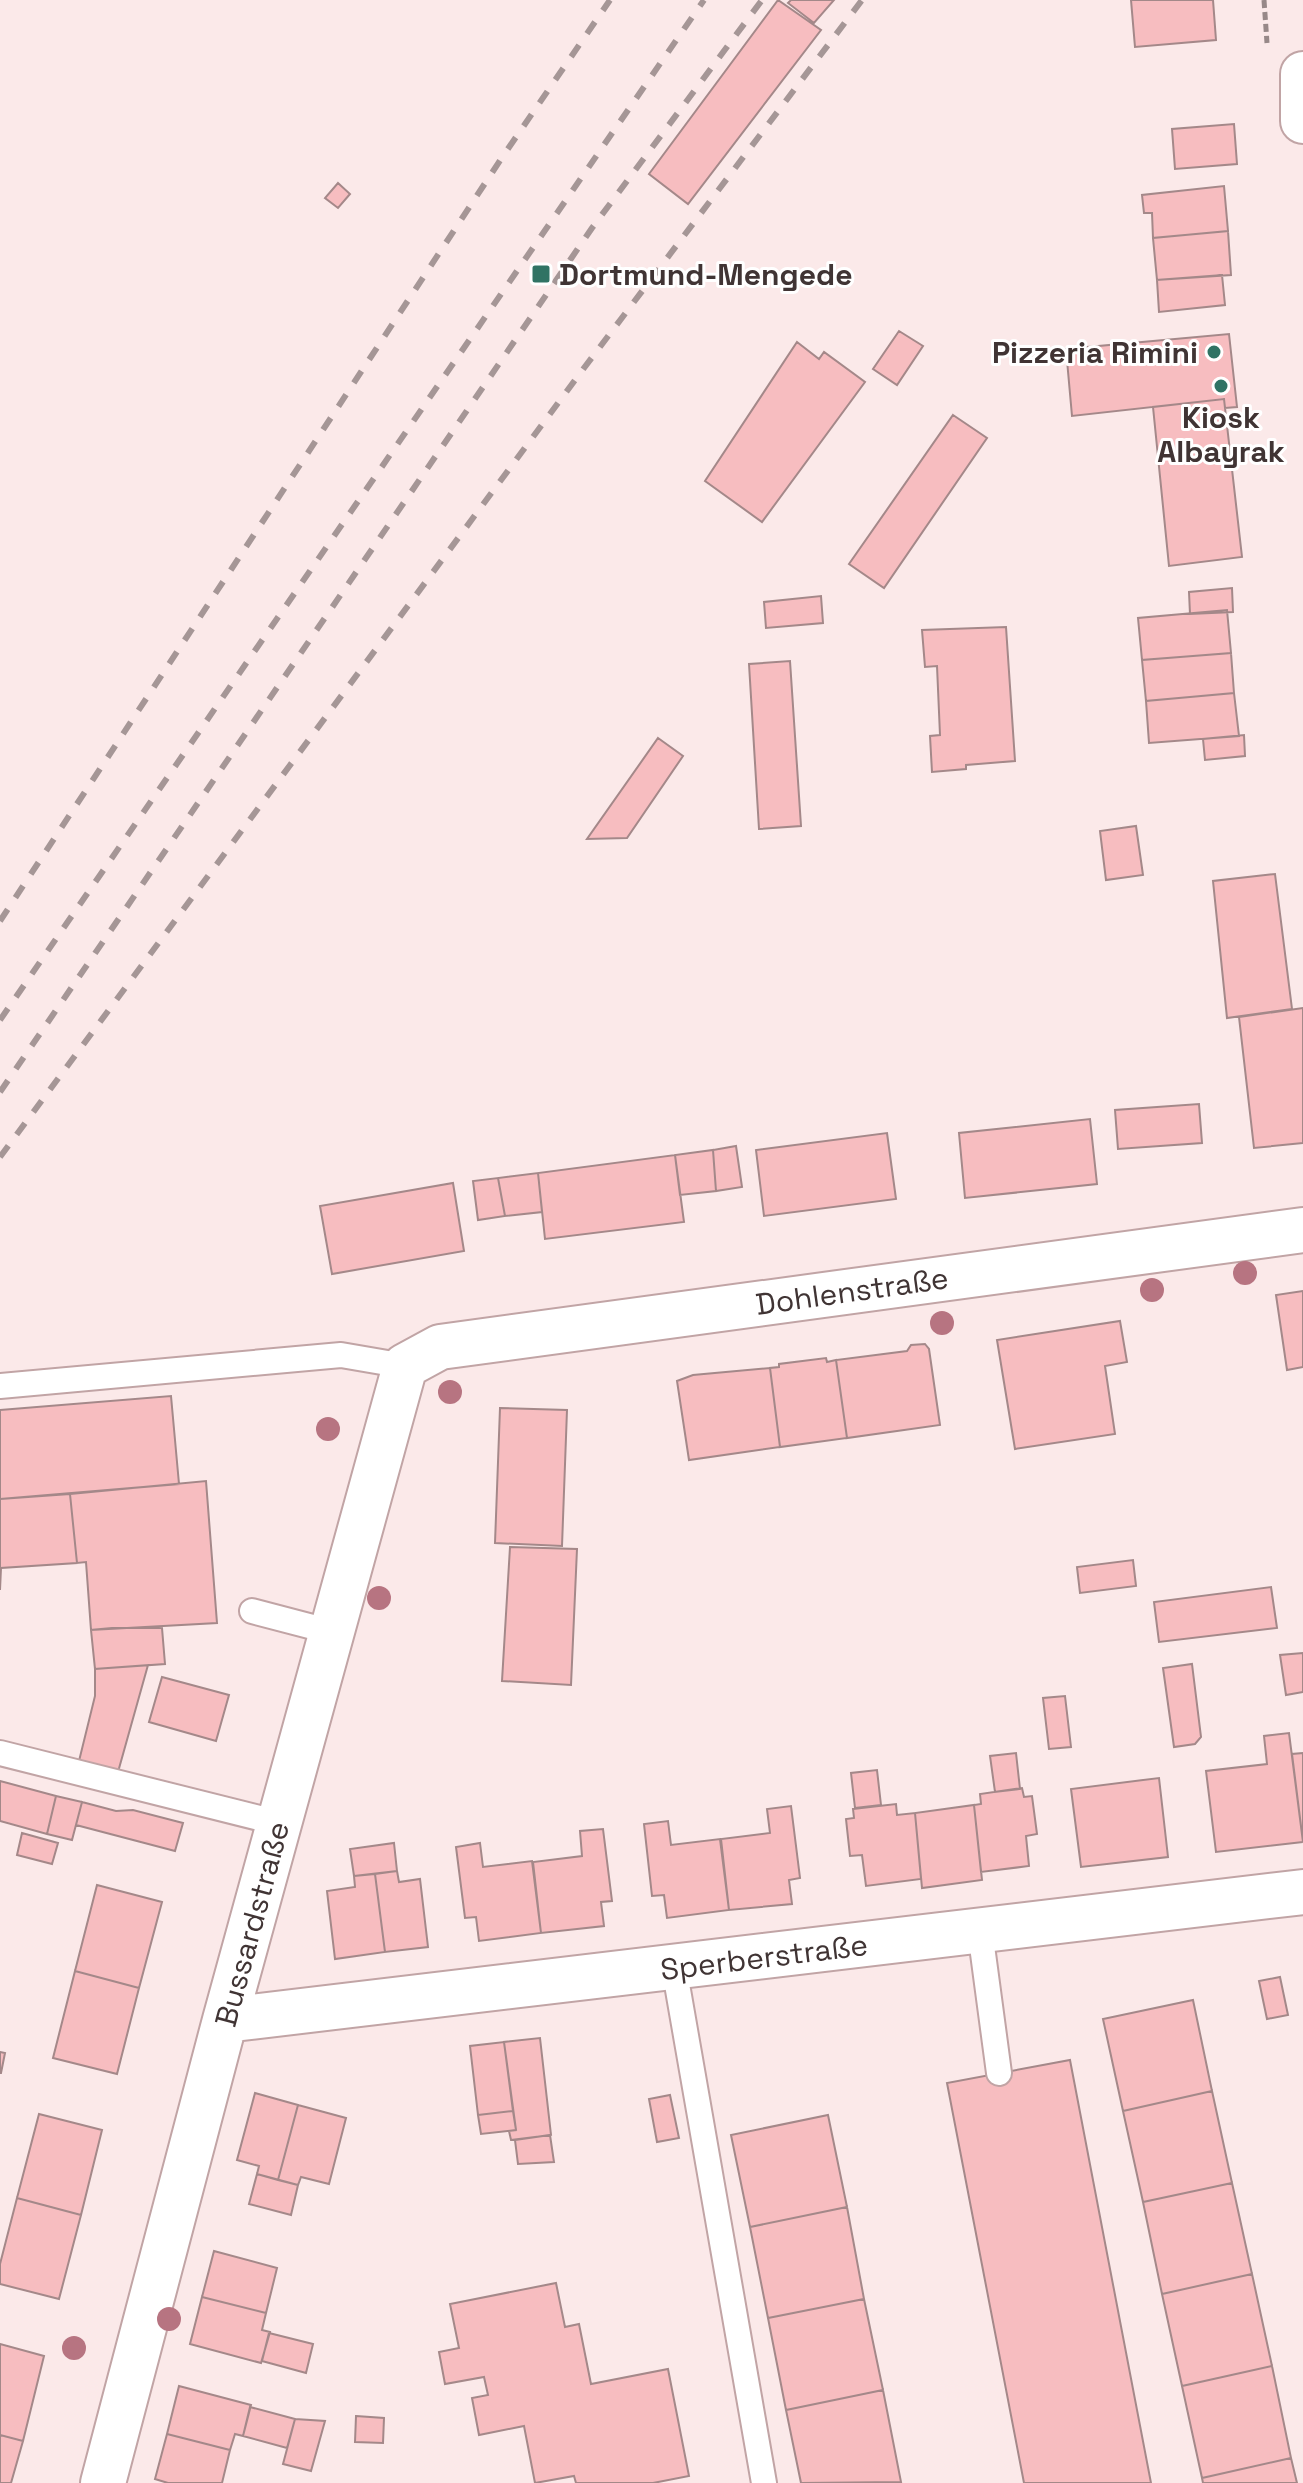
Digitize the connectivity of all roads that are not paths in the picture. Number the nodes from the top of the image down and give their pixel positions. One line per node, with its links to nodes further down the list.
1 (1303, 1230): 2 (street, Dohlenstraße)
2 (405, 1366): 3 (lane); 5 (street, Bussardstraße)
3 (0, 1386)
4 (252, 1611): 5 (lane)
5 (332, 1632): 7 (street, Bussardstraße)
6 (0, 1753): 7 (lane)
7 (279, 1823): 11 (street, Bussardstraße)
8 (1303, 1892): 9 (street, Sperberstraße)
9 (980, 1931): 10 (street, Sperberstraße); 12 (lane)
10 (674, 1967): 11 (street, Sperberstraße); 14 (lane)
11 (225, 2020): 13 (street, Bussardstraße)
12 (999, 2073)
13 (103, 2483)
14 (764, 2483)

